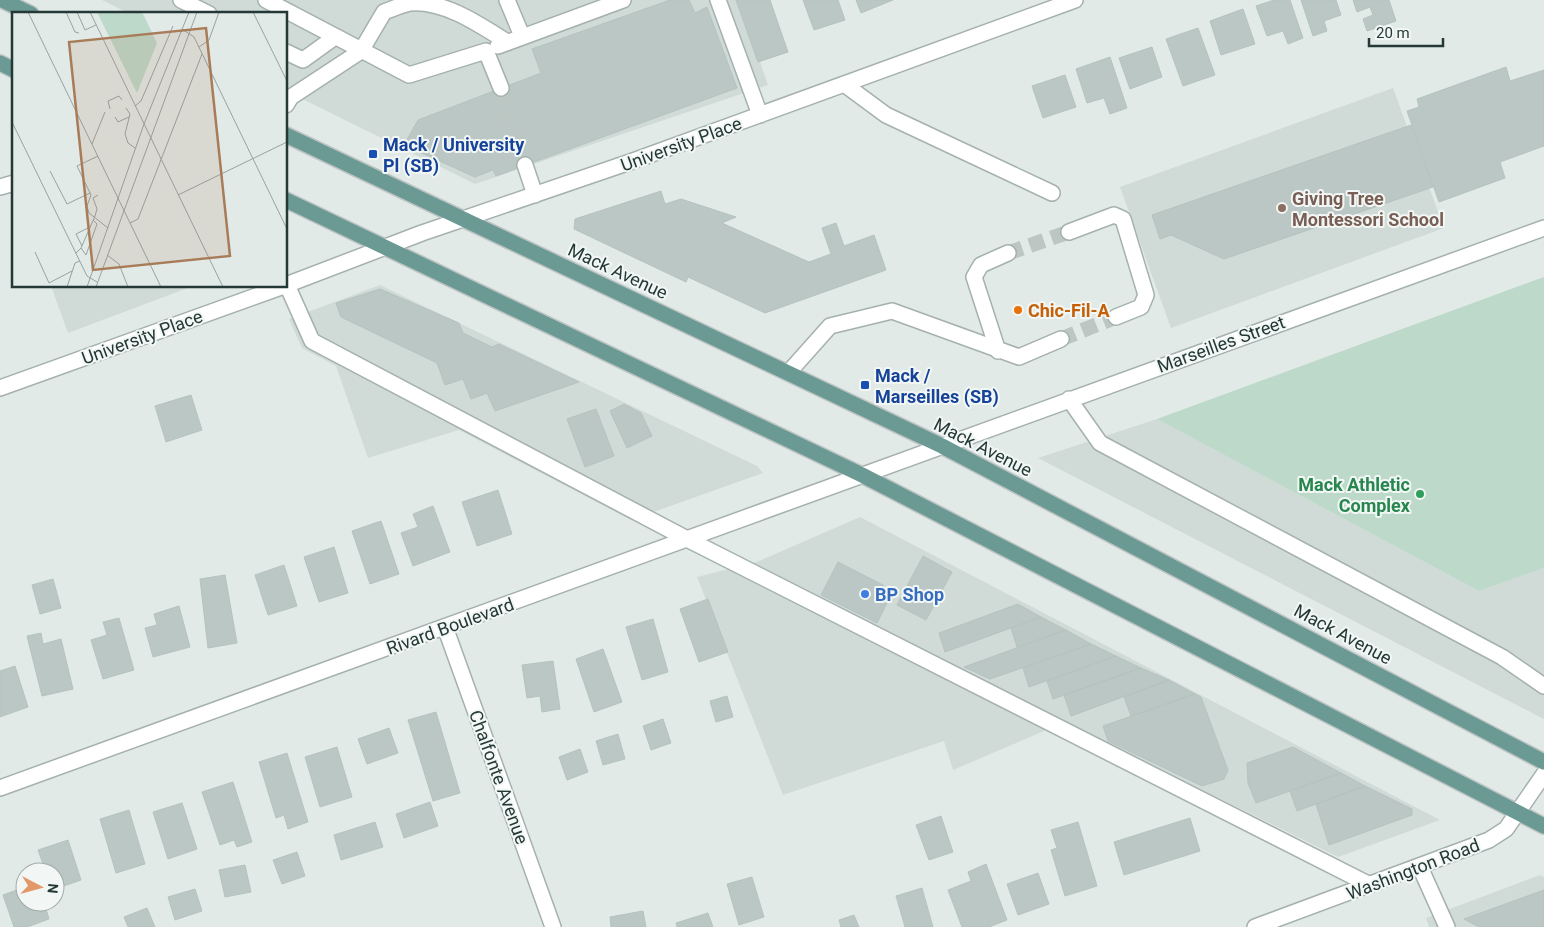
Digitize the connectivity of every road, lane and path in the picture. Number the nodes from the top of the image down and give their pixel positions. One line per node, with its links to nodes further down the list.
1 (2, 0): 9 (main road)
2 (181, 0): 10 (street)
3 (266, 0): 8 (street)
4 (507, 0): 11 (street)
5 (623, 0): 11 (street)
6 (718, 0): 22 (street)
7 (1075, 0): 19 (street, University Place)
8 (289, 7): 12 (street)
9 (27, 12)
10 (205, 12)
11 (522, 36): 13 (street)
12 (335, 37): 14 (street); 16 (street)
13 (507, 42): 14 (street); 15 (street)
14 (361, 51): 15 (street); 21 (street)
15 (486, 51): 20 (street)
16 (288, 53)
17 (0, 63): 18 (main road)
18 (12, 69)
19 (844, 84): 22 (street, University Place); 25 (street)
20 (501, 88)
21 (288, 102)
22 (760, 115): 26 (street, University Place)
23 (288, 136): 28 (main road, Mack Avenue)
24 (525, 165): 26 (street)
25 (1052, 193)
26 (535, 195): 28 (street, University Place)
27 (288, 201): 31 (main road)
28 (465, 219): 31 (street, University Place); 39 (main road, Mack Avenue)
29 (1544, 228): 41 (street, Marseilles Street)
30 (1069, 232): 36 (street)
31 (384, 247): 33 (street, University Place); 44 (main road)
32 (1008, 253): 38 (street)
33 (288, 285)
34 (280, 288): 40 (street, University Place)
35 (287, 288): 45 (street)
36 (1116, 317)
37 (1061, 339): 38 (street)
38 (998, 351): 39 (street)
39 (789, 372): 42 (main road, Mack Avenue)
40 (0, 388)
41 (1069, 399): 42 (street, Marseilles Street); 47 (street)
42 (942, 446): 43 (street, Marseilles Street); 48 (main road, Mack Avenue)
43 (899, 462): 44 (street, Rivard Boulevard)
44 (862, 475): 45 (street, Rivard Boulevard); 51 (main road)
45 (689, 540): 46 (street, Rivard Boulevard); 54 (street)
46 (445, 627): 50 (street, Rivard Boulevard); 55 (street, Chalfonte Avenue)
47 (1544, 686)
48 (1544, 762)
49 (1544, 774): 51 (street, Washington Road)
50 (0, 788)
51 (1519, 813): 52 (main road); 53 (street, Washington Road)
52 (1544, 826)
53 (1420, 867): 54 (street, Washington Road); 57 (street)
54 (1370, 885): 56 (street, Washington Road)
55 (553, 927)
56 (1255, 927)
57 (1447, 927)

